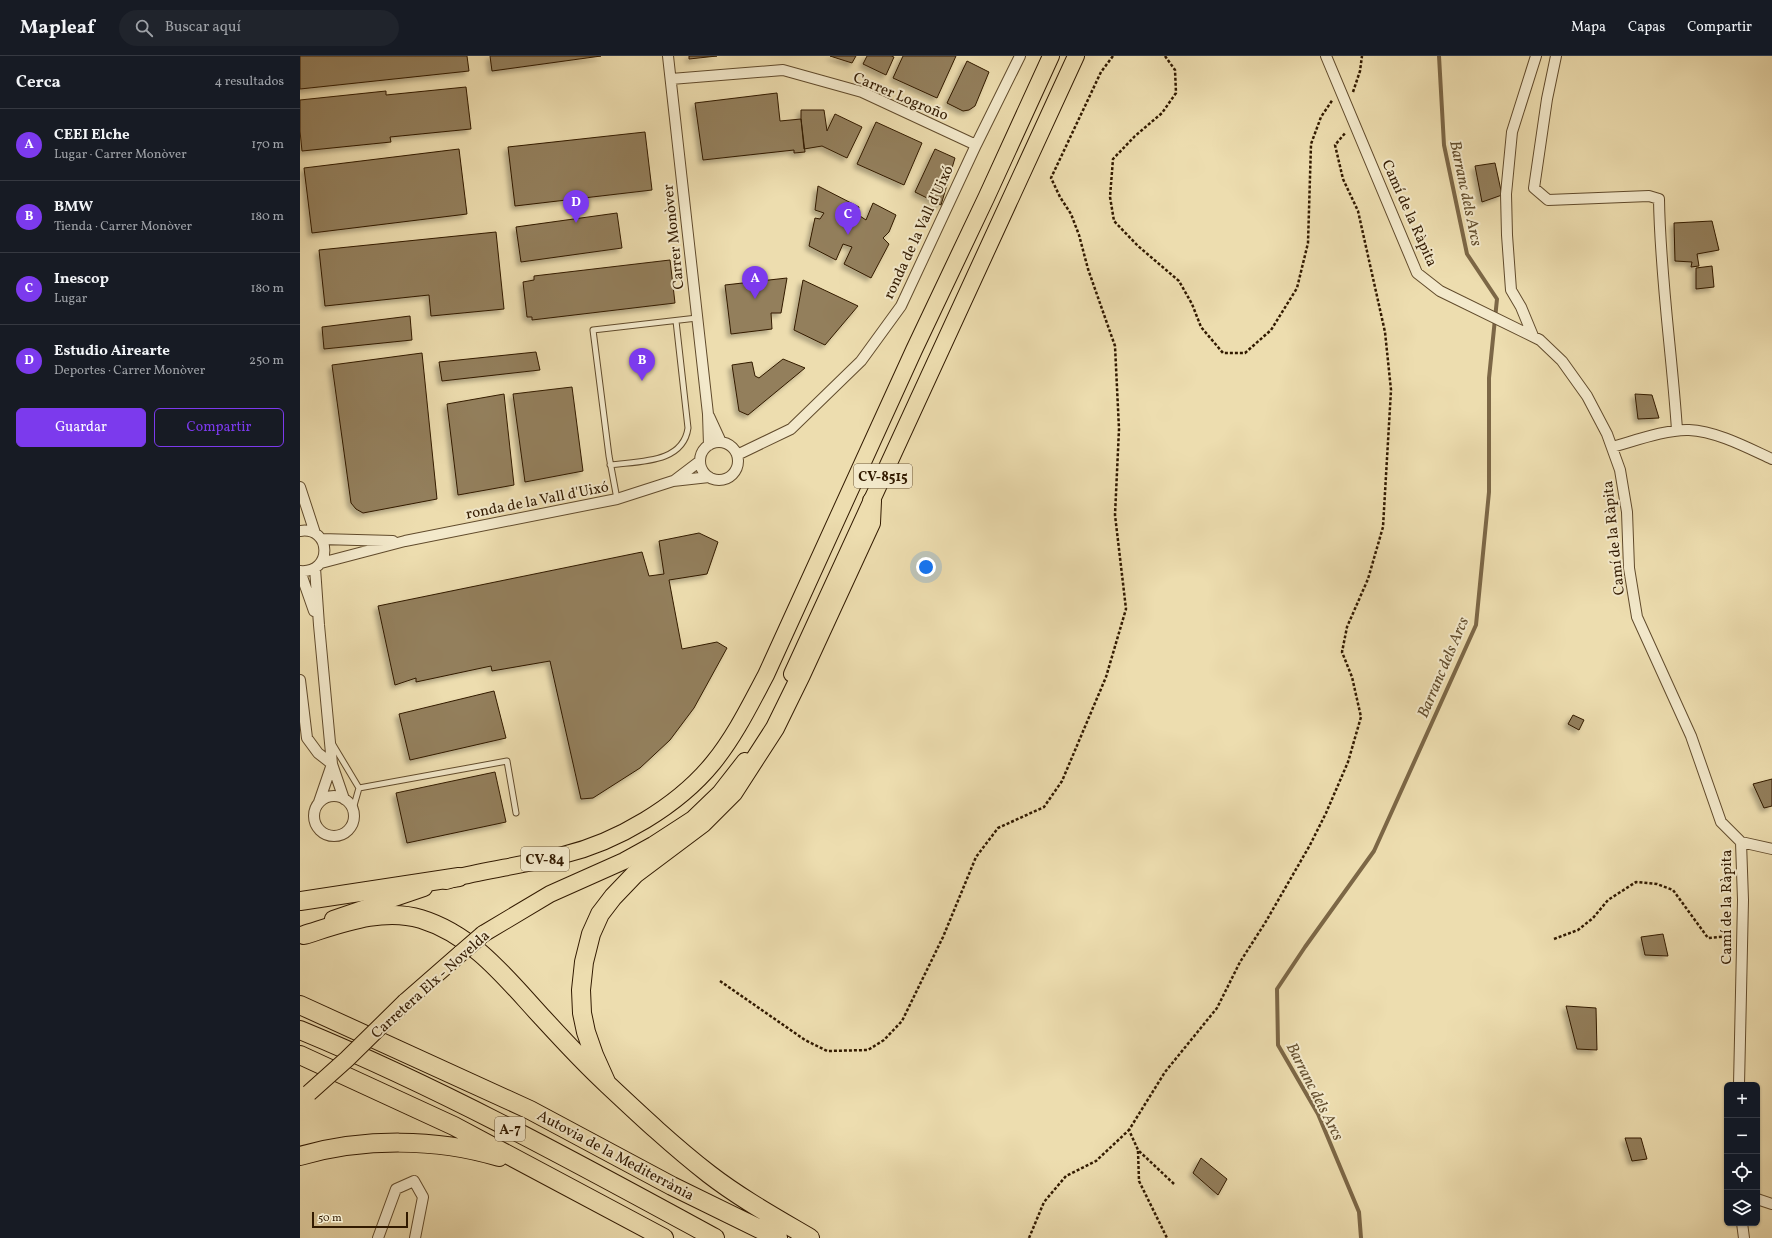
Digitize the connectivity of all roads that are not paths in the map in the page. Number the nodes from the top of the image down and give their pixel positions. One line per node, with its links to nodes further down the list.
1 (668, 56): 8 (street, Carrer Monòver)
2 (1020, 56): 9 (street, ronda de la Vall d'Uixó)
3 (1051, 56): 41 (main road, CV-8515)
4 (1076, 56): 26 (main road, CV-8515)
5 (1326, 56): 12 (street, Camí de la Ràpita)
6 (1536, 56): 12 (street)
7 (1556, 56): 14 (street)
8 (671, 79): 9 (street, Carrer Logroño); 10 (street, Carrer Monòver)
9 (976, 145): 18 (street, ronda de la Vall d'Uixó)
10 (697, 318): 11 (lane); 13 (street, Carrer Monòver)
11 (676, 321): 21 (lane); 21 (lane)
12 (1533, 336): 17 (street, Camí de la Ràpita)
13 (708, 414): 15 (street, Carrer Monòver); 16 (street, Carrer Monòver)
14 (1677, 430): 17 (street); 19 (street)
15 (721, 442): 16 (street); 18 (street)
16 (709, 445): 20 (street)
17 (1612, 447): 42 (street, Camí de la Ràpita)
18 (737, 454): 22 (street)
19 (1772, 459)
20 (700, 461): 22 (street); 23 (street, ronda de la Vall d'Uixó)
21 (610, 465): 25 (lane)
22 (709, 477): 23 (street, ronda de la Vall d'Uixó)
23 (673, 481): 25 (street, ronda de la Vall d'Uixó)
24 (300, 487): 28 (street)
25 (617, 499): 29 (street, ronda de la Vall d'Uixó)
26 (872, 501): 44 (main road, CV-8515); 52 (highway)
27 (300, 531): 28 (street, ronda de la Vall d'Uixó)
28 (318, 536): 29 (street, ronda de la Vall d'Uixó); 30 (street)
29 (405, 541): 30 (street, ronda de la Vall d'Uixó)
30 (318, 565): 31 (street, ronda de la Vall d'Uixó); 32 (street)
31 (300, 571): 32 (street)
32 (319, 625): 34 (street)
33 (300, 680): 35 (street)
34 (329, 738): 35 (street); 36 (lane)
35 (332, 764): 37 (street); 38 (street)
36 (359, 788): 39 (lane); 40 (lane)
37 (344, 799): 38 (street); 39 (street)
38 (319, 802): 39 (street)
39 (353, 809)
40 (516, 813)
41 (627, 830): 45 (main road, CV-84)
42 (1741, 842): 43 (street); 51 (street, Camí de la Ràpita)
43 (1772, 849)
44 (636, 855): 53 (main road, Carretera Elx - Novelda / CV-84, bridge)
45 (459, 877): 46 (highway); 47 (main road, CV-84)
46 (300, 901)
47 (302, 936): 52 (highway)
48 (300, 1005): 63 (highway, Autovia de la Mediterrània / A-7)
49 (300, 1030): 62 (highway, Autovia de la Mediterrània / A-7)
50 (300, 1055): 55 (highway)
51 (1739, 1082)
52 (607, 1084): 64 (highway)
53 (304, 1096)
54 (300, 1156): 55 (highway)
55 (536, 1168): 61 (highway)
56 (1760, 1200): 57 (street)
57 (1772, 1204)
58 (1742, 1226): 65 (street)
59 (378, 1238): 60 (street)
60 (415, 1238)
61 (664, 1238)
62 (715, 1238)
63 (778, 1238)
64 (810, 1238)
65 (1744, 1238)

